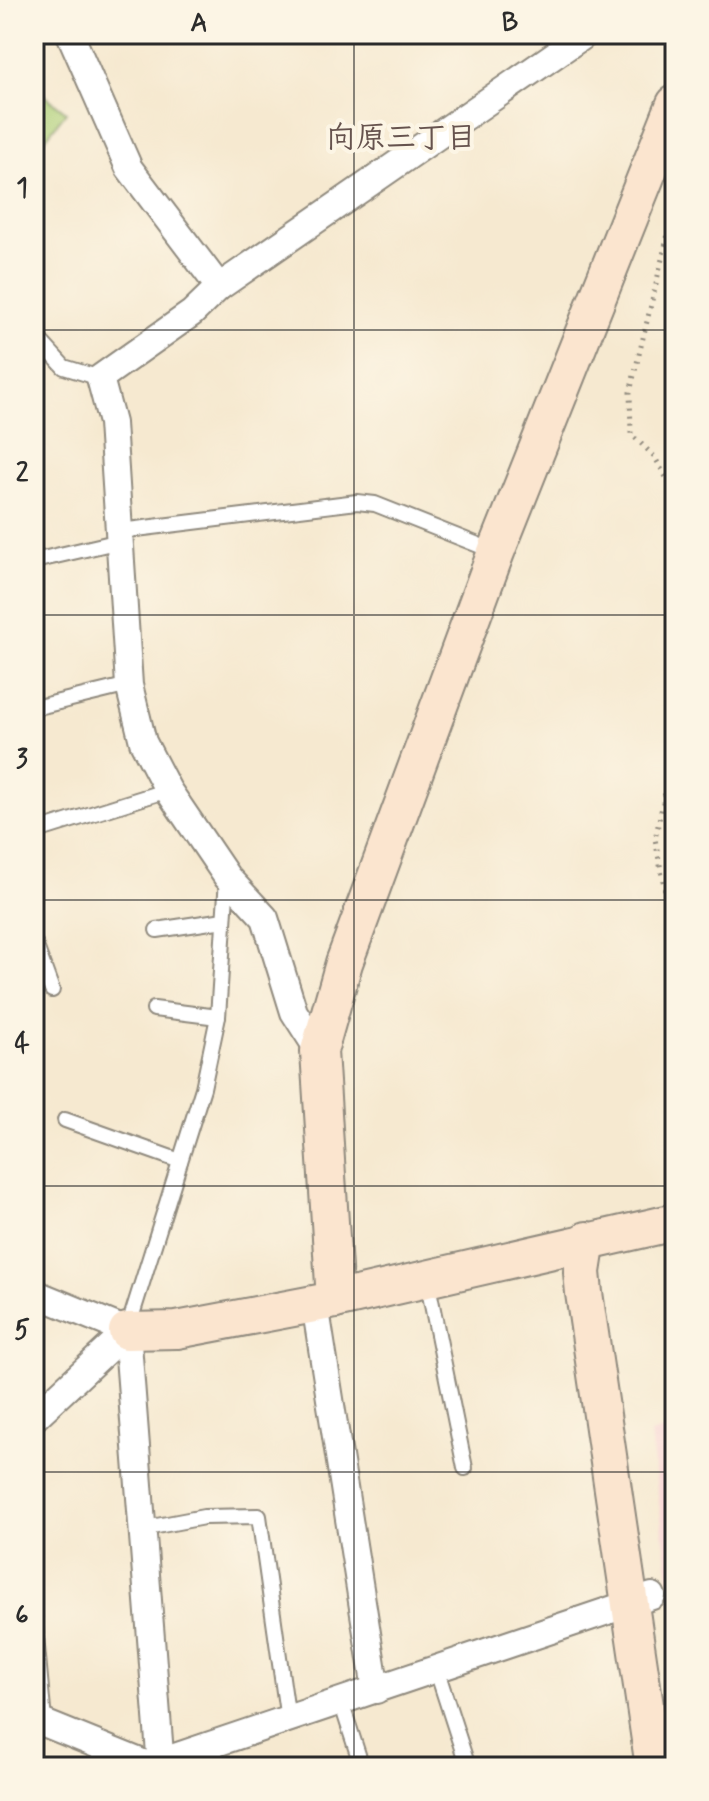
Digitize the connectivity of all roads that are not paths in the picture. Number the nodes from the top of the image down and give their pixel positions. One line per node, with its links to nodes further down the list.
1 (70, 34): 4 (street)
2 (585, 34): 4 (street)
3 (675, 104): 8 (street)
4 (219, 287): 6 (street)
5 (34, 334): 6 (lane)
6 (100, 378): 7 (street)
7 (120, 536): 8 (lane); 9 (lane); 10 (street)
8 (496, 552): 21 (street)
9 (34, 561)
10 (129, 685): 11 (lane); 12 (street)
11 (34, 708)
12 (168, 790): 13 (lane); 14 (street)
13 (34, 832)
14 (227, 877): 15 (lane); 21 (street)
15 (224, 920): 16 (lane); 20 (lane)
16 (157, 930)
17 (34, 941): 18 (lane)
18 (52, 990)
19 (154, 1009): 20 (lane)
20 (218, 1017): 23 (lane)
21 (319, 1051): 28 (street)
22 (65, 1120): 23 (lane)
23 (180, 1161): 29 (lane)
24 (675, 1222): 25 (street)
25 (587, 1240): 26 (street); 33 (street)
26 (427, 1279): 28 (street); 31 (lane)
27 (34, 1293): 29 (street)
28 (325, 1302): 29 (street); 36 (street)
29 (127, 1331): 30 (street); 32 (street)
30 (34, 1418)
31 (465, 1468)
32 (141, 1529): 39 (lane); 41 (street)
33 (640, 1599): 35 (street); 40 (street); 44 (street)
34 (34, 1615): 38 (lane)
35 (436, 1668): 36 (street); 43 (lane)
36 (376, 1690): 37 (street)
37 (341, 1702): 39 (street); 42 (lane)
38 (39, 1720): 41 (street)
39 (288, 1720): 41 (street)
40 (675, 1746)
41 (152, 1765)
42 (362, 1767)
43 (468, 1767)
44 (654, 1767)

